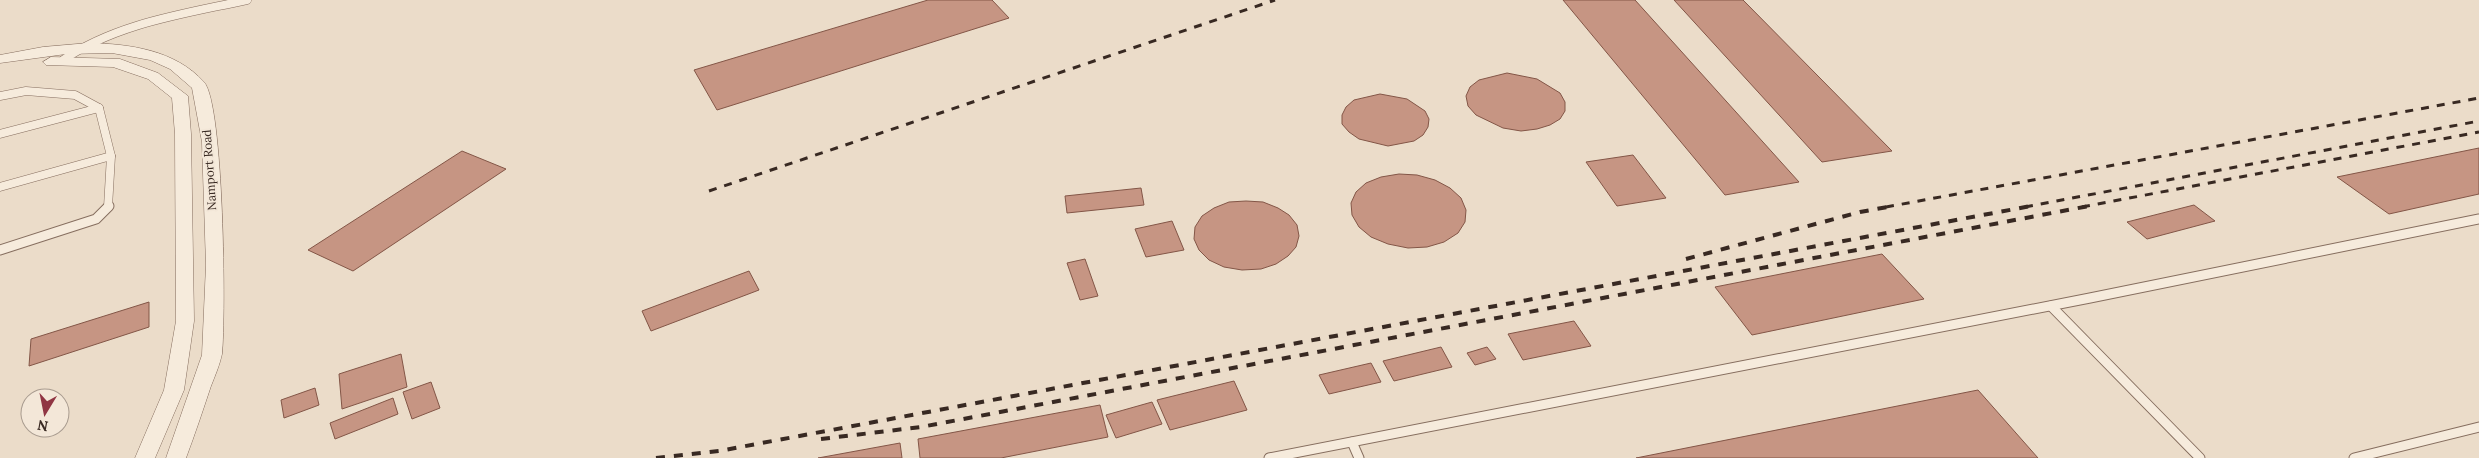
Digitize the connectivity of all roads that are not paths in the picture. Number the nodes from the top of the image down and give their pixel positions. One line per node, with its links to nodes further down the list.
1 (247, 0): 2 (lane)
2 (78, 48): 3 (street, Namport Road); 4 (lane); 17 (street, Namport Road)
3 (0, 59)
4 (63, 60): 5 (street); 16 (street)
5 (0, 70)
6 (0, 96): 7 (lane)
7 (99, 108): 8 (lane); 9 (lane)
8 (0, 134)
9 (111, 156): 10 (lane); 12 (lane)
10 (0, 187)
11 (2479, 219): 13 (lane)
12 (0, 250)
13 (2051, 306): 15 (lane); 20 (lane)
14 (2479, 427): 21 (lane)
15 (1352, 442): 18 (lane); 19 (lane)
16 (146, 458)
17 (176, 458)
18 (1269, 458)
19 (1359, 458)
20 (2200, 458)
21 (2354, 458)

